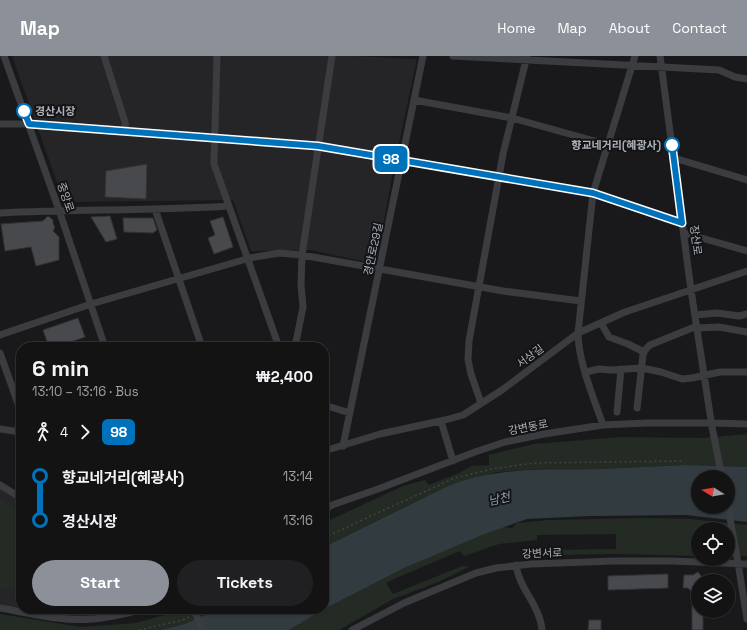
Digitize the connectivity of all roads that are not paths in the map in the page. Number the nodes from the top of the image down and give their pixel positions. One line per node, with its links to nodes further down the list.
1 (4, 56): 16 (street, 중앙로)
2 (104, 56): 17 (street)
3 (217, 56): 18 (street)
4 (332, 56): 20 (street)
5 (423, 56): 13 (street, 경안로29길)
6 (453, 56): 9 (street)
7 (636, 56): 10 (street)
8 (660, 56): 11 (street, 장산로)
9 (527, 58): 10 (street); 14 (street)
10 (632, 65): 11 (street); 19 (street)
11 (662, 66): 12 (street); 21 (street, 장산로)
12 (747, 79)
13 (414, 100): 14 (street); 22 (street, 경안로29길)
14 (512, 118): 19 (street); 23 (street)
15 (0, 124): 16 (street)
16 (29, 124): 17 (street); 28 (street, 중앙로)
17 (126, 132): 18 (street)
18 (214, 138): 20 (street); 26 (street)
19 (609, 145): 25 (street)
20 (318, 146): 22 (street); 33 (street)
21 (674, 158): 24 (street); 30 (street, 장산로)
22 (403, 161): 23 (street); 35 (street, 경안로29길)
23 (499, 178): 25 (street); 38 (street)
24 (747, 180)
25 (593, 193): 30 (street); 40 (street)
26 (229, 206): 27 (street); 34 (street)
27 (155, 209): 28 (street); 37 (street)
28 (59, 210): 29 (street); 41 (street, 중앙로)
29 (0, 213)
30 (682, 223): 31 (street, 장산로)
31 (684, 233): 32 (street); 39 (street, 장산로)
32 (747, 251)
33 (302, 255): 34 (street); 35 (street); 52 (street)
34 (248, 259): 37 (street); 51 (street)
35 (379, 270): 38 (street); 65 (street, 경안로29길)
36 (747, 272): 39 (street, 서상길)
37 (178, 279): 41 (street); 50 (street)
38 (479, 287): 40 (street); 61 (street)
39 (691, 290): 43 (street, 장산로); 44 (street, 서상길)
40 (581, 301): 47 (street)
41 (91, 304): 48 (street); 49 (street, 중앙로)
42 (747, 314): 43 (street)
43 (695, 315): 45 (street, 장산로)
44 (601, 323): 47 (street, 서상길); 53 (street)
45 (697, 327): 46 (street); 53 (street); 59 (street, 장산로)
46 (747, 332)
47 (578, 334): 57 (street); 61 (street, 서상길)
48 (0, 336)
49 (103, 342)
50 (200, 342)
51 (277, 342)
52 (297, 342)
53 (644, 352): 55 (street)
54 (0, 353): 60 (street)
55 (642, 368): 56 (street); 59 (street); 63 (street)
56 (621, 369): 57 (street); 64 (street)
57 (586, 372): 68 (street)
58 (747, 372): 59 (street)
59 (704, 376): 69 (street, 장산로)
60 (16, 398)
61 (481, 403): 66 (street, 서상길)
62 (329, 407): 65 (street)
63 (637, 408)
64 (616, 412)
65 (350, 413): 72 (street, 경안로29길)
66 (441, 421): 72 (street, 서상길); 76 (street)
67 (747, 424): 69 (street, 강변동로)
68 (603, 425): 69 (street, 강변동로); 76 (street, 강변동로)
69 (712, 425): 77 (street, 장산로)
70 (0, 429): 71 (street)
71 (16, 431)
72 (343, 446): 74 (street, 서상길)
73 (329, 448): 74 (street)
74 (332, 449): 75 (street, 서상길)
75 (329, 450)
76 (453, 461): 80 (street, 강변동로)
77 (721, 470)
78 (0, 485): 79 (street)
79 (16, 495)
80 (329, 507)
81 (729, 514): 82 (street)
82 (738, 561): 83 (street, 강변서로); 84 (street, 강변서로); 90 (street)
83 (747, 564)
84 (516, 565): 92 (street, 강변서로); 93 (street)
85 (0, 608): 86 (street)
86 (16, 611)
87 (37, 614): 88 (street)
88 (122, 614)
89 (196, 614): 91 (street, bridge)
90 (747, 619)
91 (202, 630)
92 (352, 630)
93 (542, 630)

